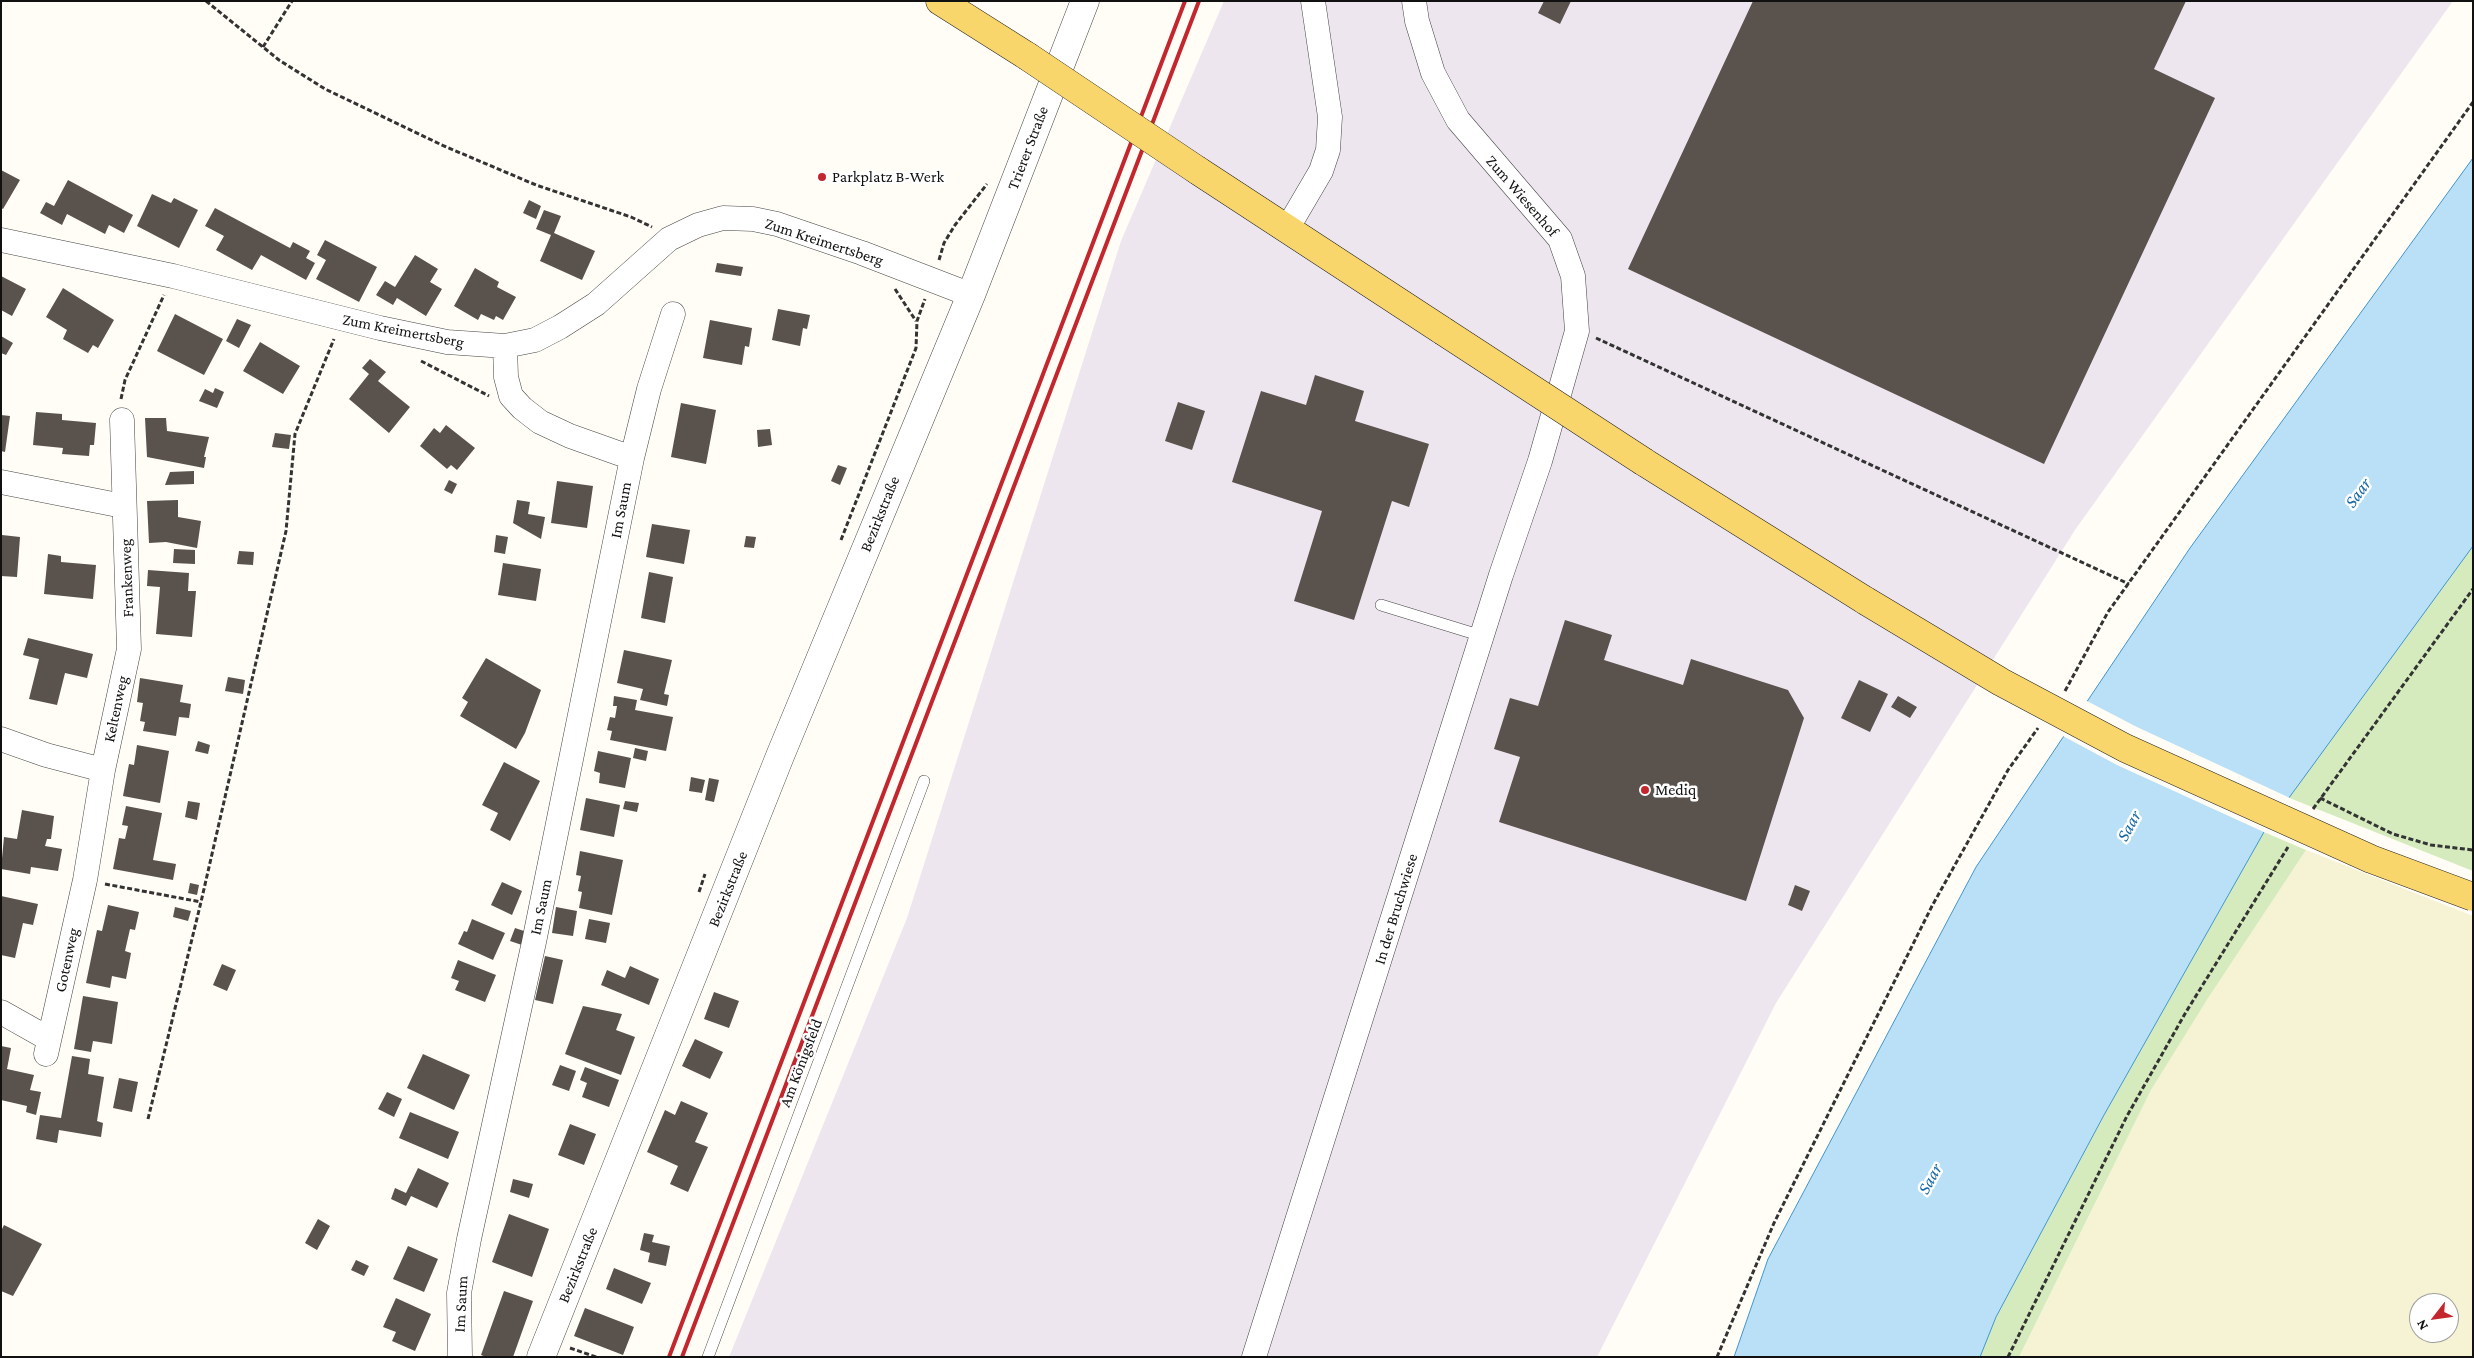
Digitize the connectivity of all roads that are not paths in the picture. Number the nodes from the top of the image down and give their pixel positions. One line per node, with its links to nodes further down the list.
1 (940, 1): 5 (main road, bridge)
2 (1085, 1): 7 (street, Trierer Straße)
3 (1313, 1): 5 (street)
4 (1414, 1): 13 (street, Zum Wiesenhof)
5 (1287, 229): 23 (main road, bridge)
6 (1, 240): 9 (street, Zum Kreimertsberg)
7 (971, 295): 9 (street, Zum Kreimertsberg); 11 (street, Trierer Straße)
8 (673, 314): 12 (street, Im Saum)
9 (505, 346): 12 (street)
10 (122, 420): 15 (street, Frankenweg)
11 (918, 423): 26 (street, Bezirkstraße)
12 (632, 458): 25 (street, Im Saum)
13 (1540, 461): 17 (street, In der Bruchwiese)
14 (1, 482): 15 (street)
15 (124, 506): 18 (street, Frankenweg)
16 (1381, 605): 17 (lane)
17 (1482, 636): 28 (street, In der Bruchwiese)
18 (129, 649): 20 (street, Keltenweg)
19 (1, 739): 20 (street)
20 (103, 770): 22 (street, Keltenweg)
21 (924, 782): 27 (lane, Am Königsfeld)
22 (85, 880): 24 (street, Gotenweg)
23 (2473, 897)
24 (1, 1012)
25 (460, 1357)
26 (541, 1357)
27 (708, 1357)
28 (1254, 1357)

